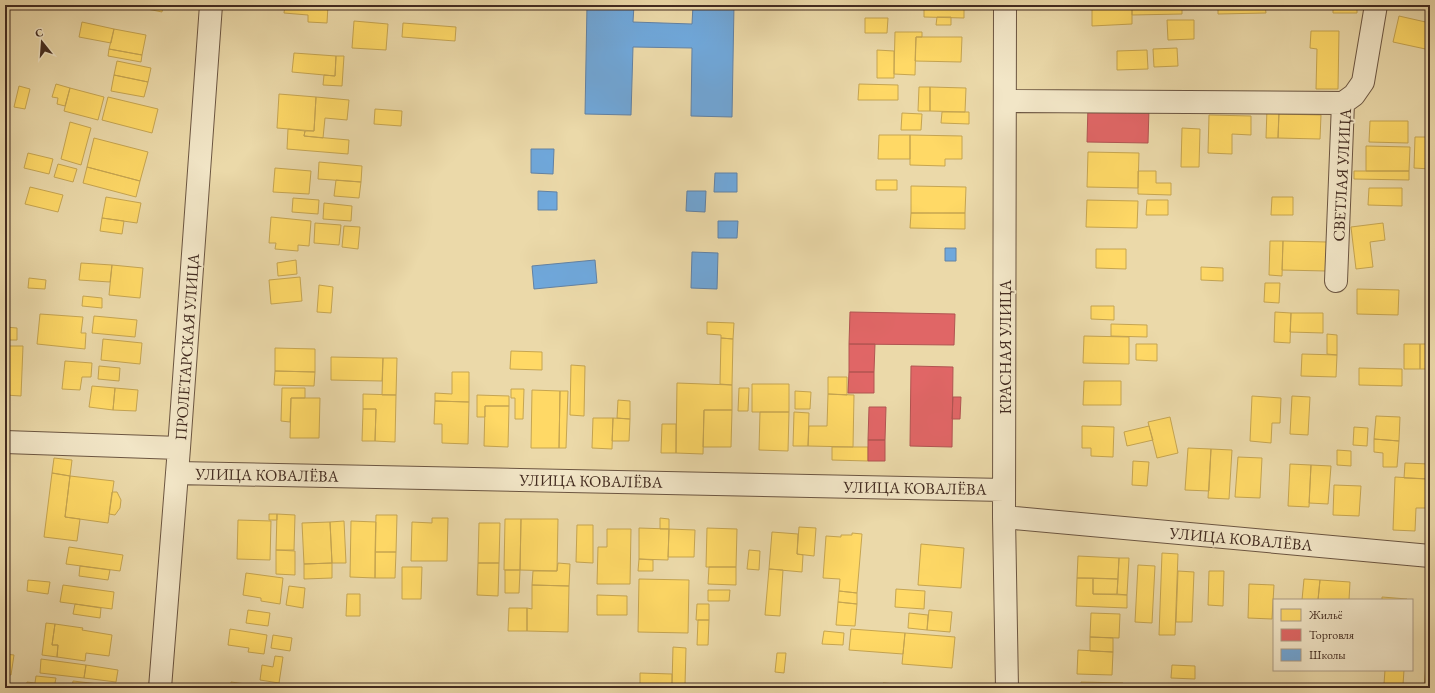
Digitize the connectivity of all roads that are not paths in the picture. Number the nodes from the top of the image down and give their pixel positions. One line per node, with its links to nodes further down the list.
1 (211, 5): 8 (street, ПРОЛЕТАРСКАЯ УЛИЦА)
2 (1005, 5): 4 (street, КРАСНАЯ УЛИЦА)
3 (1376, 5): 5 (street, СВЕТЛАЯ УЛИЦА)
4 (1005, 101): 5 (street); 10 (street, КРАСНАЯ УЛИЦА)
5 (1343, 103): 6 (street, СВЕТЛАЯ УЛИЦА)
6 (1336, 281)
7 (5, 442): 8 (street, УЛИЦА КОВАЛЁВА)
8 (179, 448): 9 (street, ПРОЛЕТАРСКАЯ УЛИЦА)
9 (177, 473): 10 (street, УЛИЦА КОВАЛЁВА); 13 (street, ПРОЛЕТАРСКАЯ УЛИЦА)
10 (1004, 490): 11 (street, КРАСНАЯ УЛИЦА)
11 (1004, 518): 12 (street, УЛИЦА КОВАЛЁВА); 14 (street, КРАСНАЯ УЛИЦА)
12 (1430, 556)
13 (160, 688)
14 (1007, 688)

